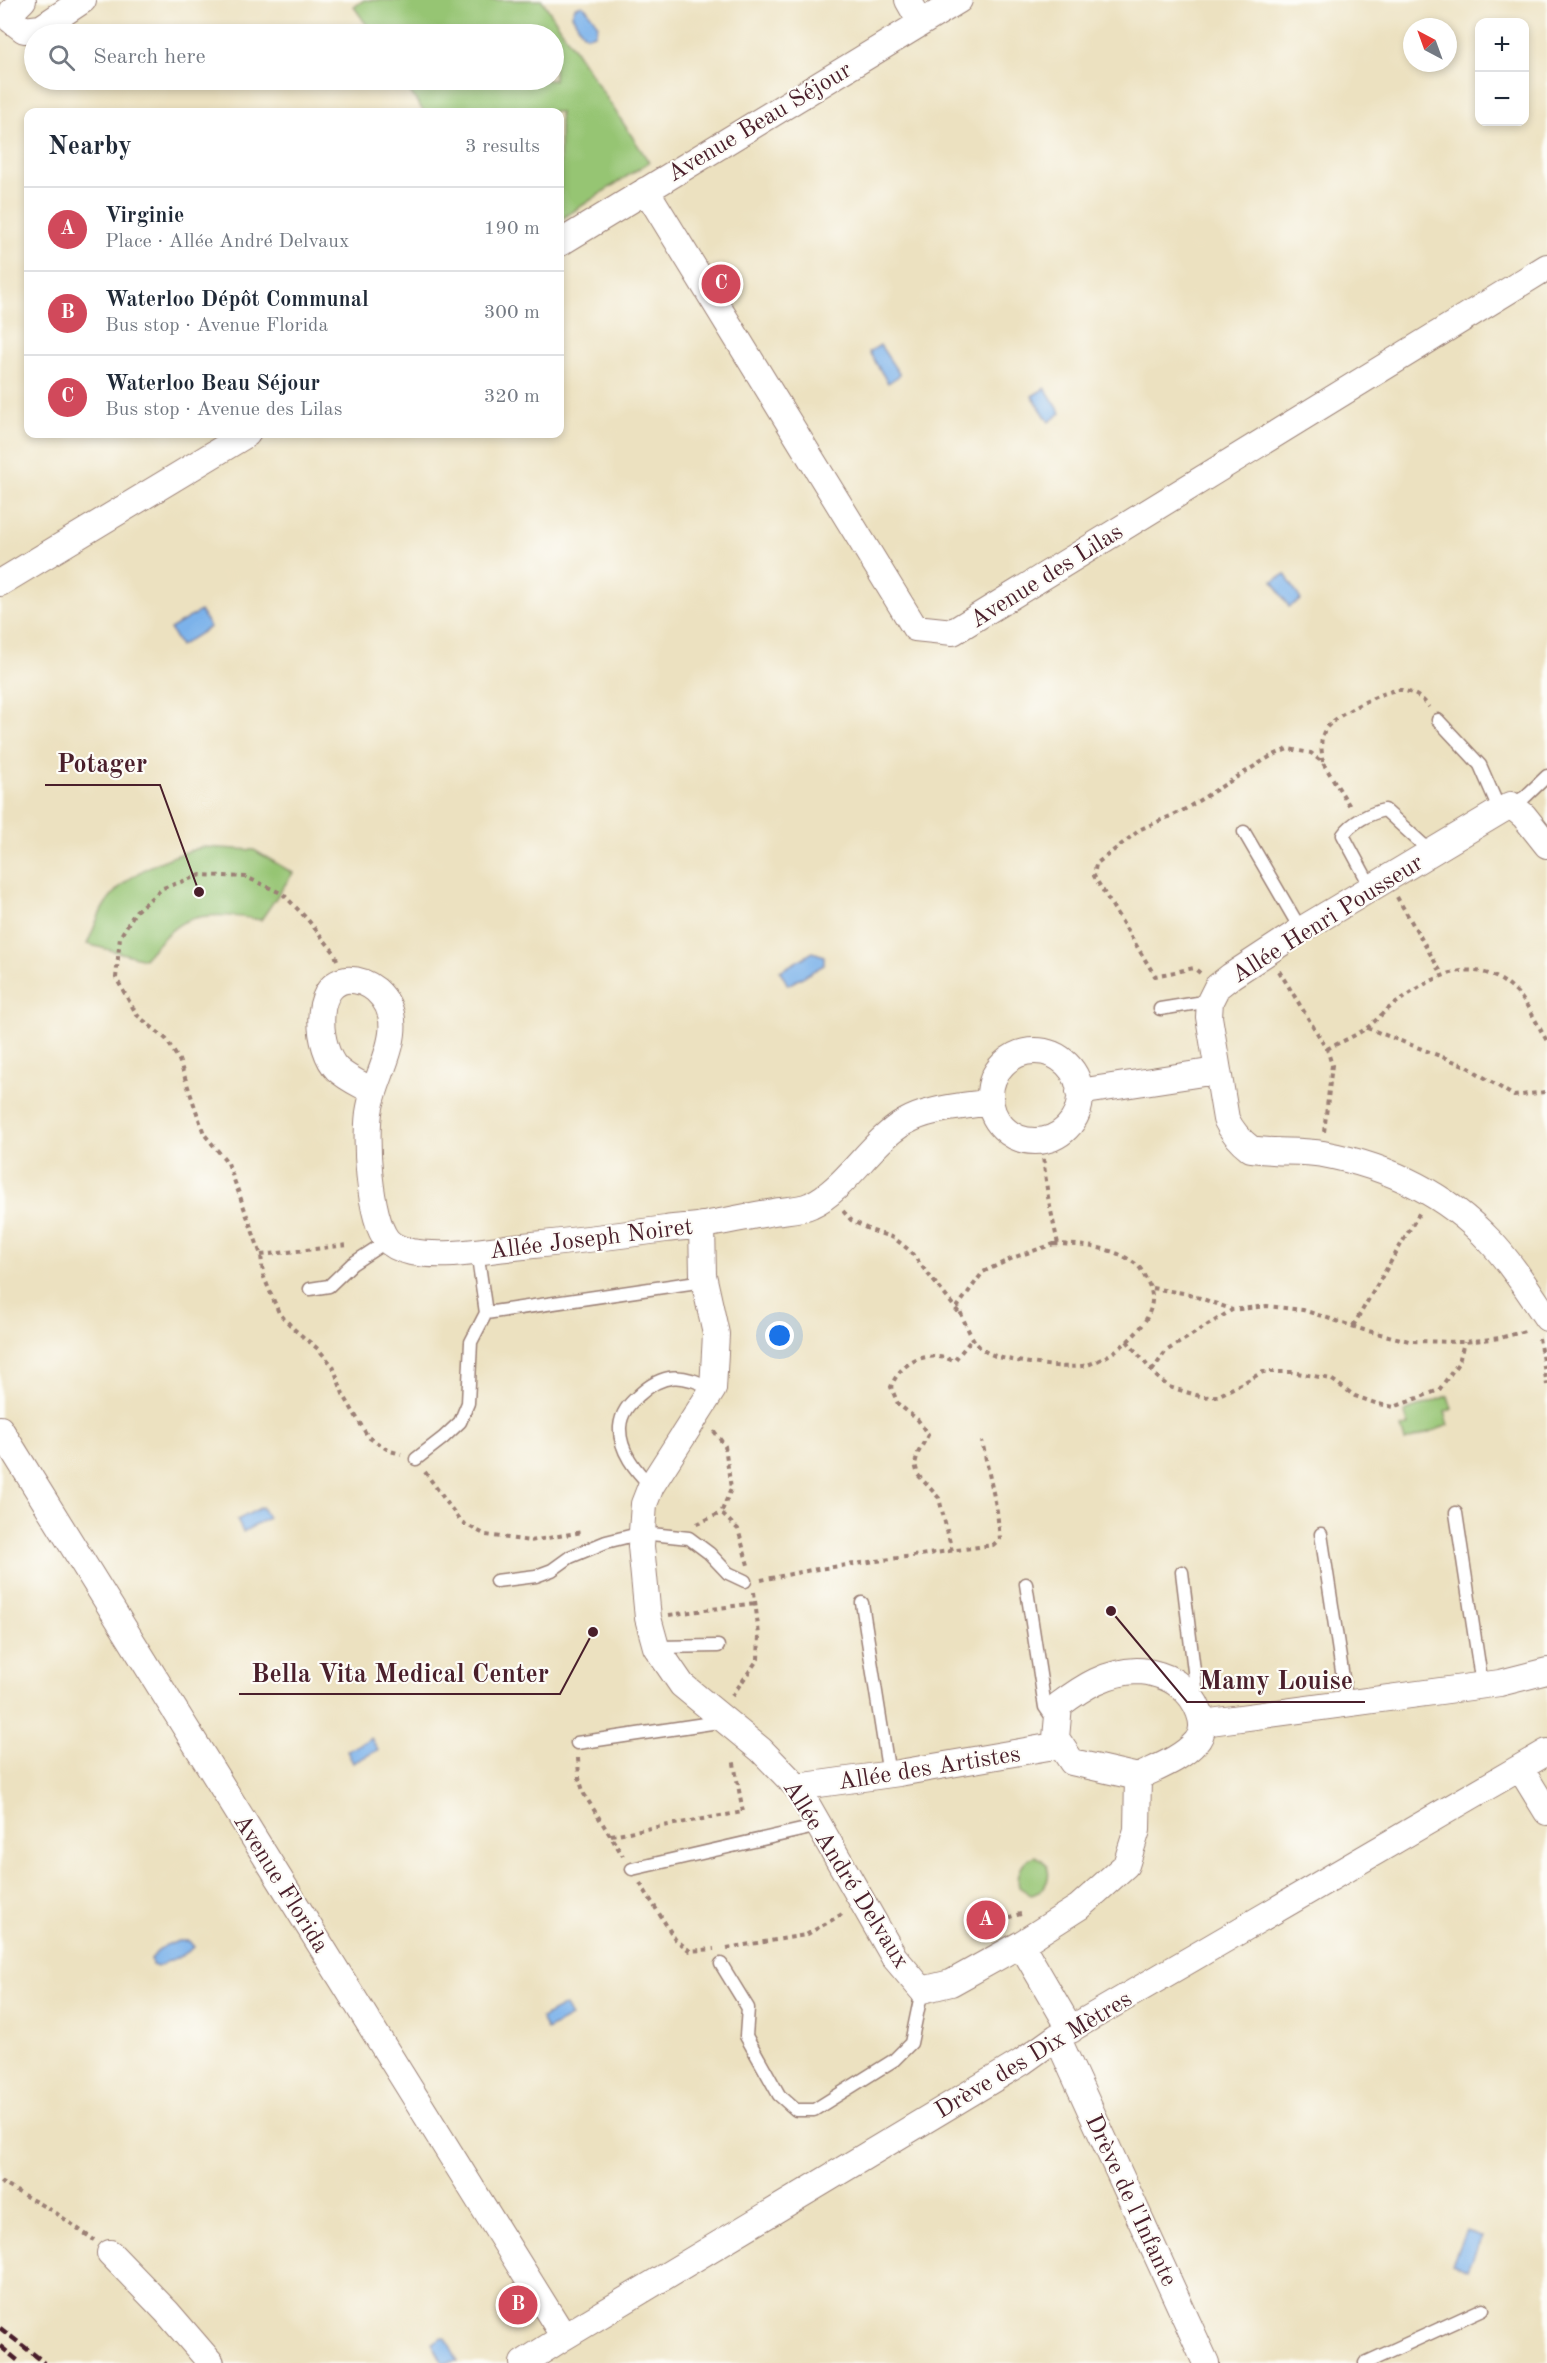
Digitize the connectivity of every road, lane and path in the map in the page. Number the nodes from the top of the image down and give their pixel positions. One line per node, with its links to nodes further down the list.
1 (83, 0): 6 (street)
2 (908, 0): 5 (street)
3 (959, 0): 5 (street, Avenue Beau Séjour)
4 (12, 16): 7 (street)
5 (921, 23): 8 (street, Avenue Beau Séjour)
6 (47, 24)
7 (24, 30)
8 (646, 190): 9 (street, Avenue Beau Séjour); 10 (street, Avenue des Lilas)
9 (564, 241)
10 (1547, 267)
11 (240, 438): 12 (street)
12 (0, 583)
13 (1438, 720): 14 (path); 16 (lane)
14 (1323, 763): 17 (path); 26 (path)
15 (1547, 776): 16 (lane)
16 (1506, 808): 19 (street); 20 (street, Allée Henri Pousseur)
17 (1359, 821): 20 (lane); 21 (lane)
18 (1244, 832): 22 (lane)
19 (1547, 845)
20 (1432, 853): 21 (street, Allée Henri Pousseur)
21 (1379, 883): 22 (street, Allée Henri Pousseur); 24 (path)
22 (1301, 930): 23 (street, Allée Henri Pousseur)
23 (1268, 952): 26 (street, Allée Henri Pousseur); 30 (path)
24 (1442, 974): 28 (path); 29 (path)
25 (345, 980): 32 (street); 32 (street); 44 (path)
26 (1214, 994): 27 (lane); 31 (street, Allée Henri Pousseur)
27 (1160, 1009)
28 (1367, 1028): 30 (path); 34 (path)
29 (1547, 1041)
30 (1327, 1049): 37 (path)
31 (1216, 1071): 33 (street); 37 (street, Allée Henri Pousseur)
32 (374, 1092): 42 (street)
33 (1079, 1092): 35 (street); 36 (street)
34 (1546, 1092)
35 (990, 1102): 36 (street); 39 (street, Allée Joseph Noiret)
36 (1041, 1141): 41 (path)
37 (1322, 1154): 38 (street, Allée Henri Pousseur)
38 (1431, 1193): 51 (street, Allée Henri Pousseur); 52 (path)
39 (828, 1194): 40 (street, Allée Joseph Noiret); 50 (path)
40 (702, 1225): 43 (street, Allée Joseph Noiret); 45 (street, Allée André Delvaux)
41 (1058, 1244): 46 (path); 50 (path)
42 (379, 1246): 43 (street, Allée Joseph Noiret); 44 (path); 47 (lane)
43 (477, 1251): 49 (lane)
44 (261, 1255): 61 (path)
45 (704, 1281): 49 (lane); 58 (street, Allée André Delvaux)
46 (1152, 1288): 48 (path); 54 (path)
47 (310, 1289)
48 (1232, 1310): 52 (path); 56 (path)
49 (486, 1313): 61 (lane)
50 (963, 1317): 53 (path)
51 (1547, 1318)
52 (1353, 1326): 55 (path)
53 (972, 1339): 54 (path); 67 (path)
54 (1127, 1341): 56 (path)
55 (1464, 1342): 56 (path); 57 (path)
56 (1152, 1371)
57 (1547, 1386)
58 (713, 1389): 62 (street, Allée André Delvaux); 62 (lane)
59 (0, 1429): 101 (street, Avenue Florida)
60 (982, 1441): 67 (path)
61 (416, 1459): 64 (path)
62 (651, 1486): 65 (street, Allée André Delvaux)
63 (1456, 1513): 78 (lane)
64 (586, 1531)
65 (642, 1533): 69 (lane); 70 (lane); 74 (street, Allée André Delvaux)
66 (1321, 1534): 79 (lane)
67 (952, 1551): 70 (path)
68 (1182, 1572): 80 (lane)
69 (496, 1581)
70 (749, 1581)
71 (1026, 1584): 82 (lane)
72 (755, 1603): 74 (path)
73 (862, 1603): 86 (lane)
74 (648, 1618): 76 (street, Allée André Delvaux)
75 (718, 1646): 76 (lane)
76 (656, 1647): 81 (street, Allée André Delvaux)
77 (1547, 1671): 78 (street)
78 (1482, 1685): 79 (street)
79 (1347, 1704): 80 (street)
80 (1198, 1712): 82 (street); 87 (street)
81 (731, 1726): 83 (lane); 88 (street, Allée André Delvaux); 91 (path)
82 (1059, 1735): 86 (street, Allée des Artistes); 87 (street)
83 (578, 1743): 91 (path)
84 (1547, 1752): 85 (street, Drève des Dix Mètres)
85 (1520, 1768): 89 (street); 97 (street, Drève des Dix Mètres)
86 (888, 1774): 88 (street, Allée des Artistes)
87 (1138, 1777): 94 (street)
88 (797, 1787): 90 (street, Allée André Delvaux)
89 (1547, 1812)
90 (819, 1826): 92 (lane); 93 (street, Allée André Delvaux)
91 (611, 1835): 92 (path)
92 (632, 1869): 93 (path)
93 (863, 1902): 96 (street, Allée André Delvaux)
94 (1021, 1944): 96 (street, Allée André Delvaux); 97 (street)
95 (721, 1964): 96 (lane)
96 (922, 1990)
97 (1064, 2034): 101 (street, Drève des Dix Mètres); 104 (street, Drève de l'Infante)
98 (0, 2182): 99 (path)
99 (110, 2253): 102 (street)
100 (1483, 2309): 105 (lane)
101 (564, 2337): 103 (street, Drève des Dix Mètres)
102 (211, 2363)
103 (523, 2363)
104 (1206, 2363)
105 (1365, 2363)

